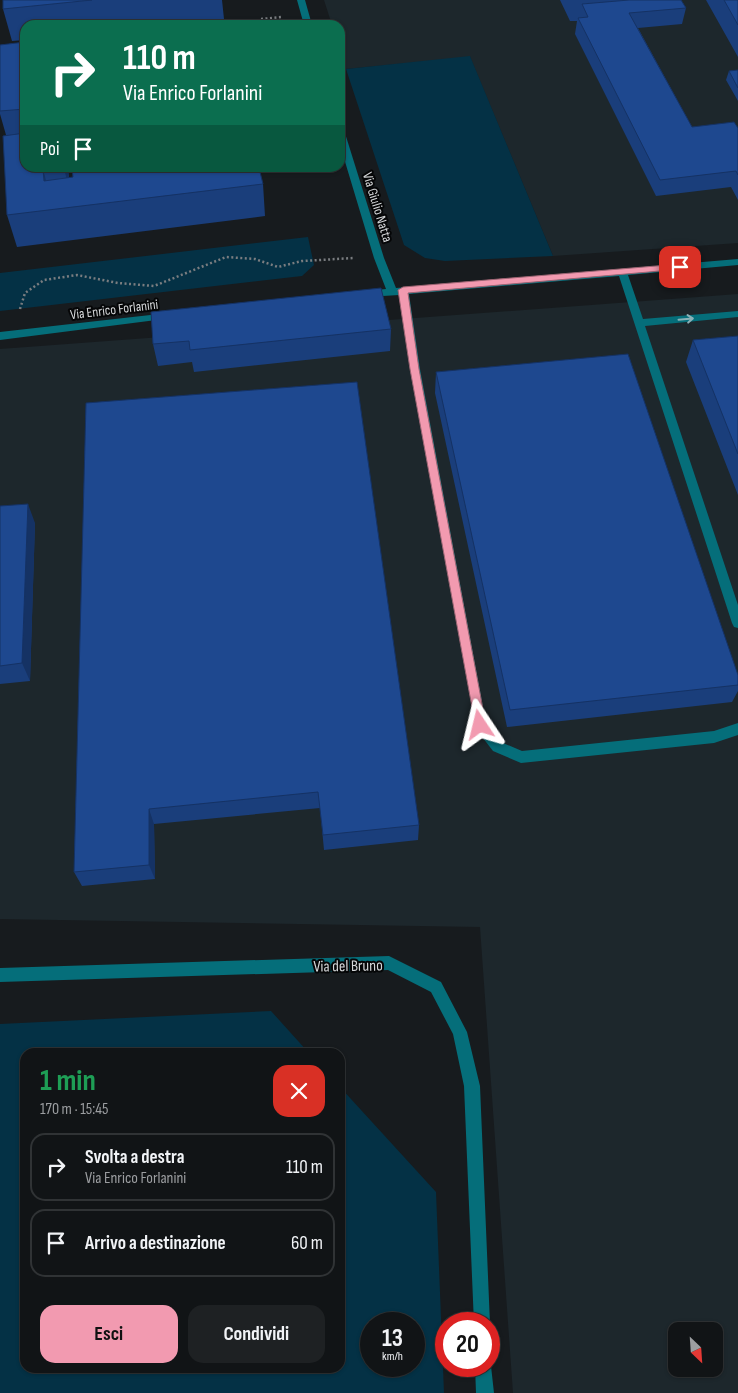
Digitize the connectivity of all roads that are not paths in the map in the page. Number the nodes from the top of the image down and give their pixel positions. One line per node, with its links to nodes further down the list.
1 (301, 0): 2 (street)
2 (307, 20)
3 (345, 146): 6 (street, Via Giulio Natta)
4 (738, 262): 5 (street)
5 (622, 271): 6 (street); 10 (street)
6 (397, 291): 7 (street); 13 (street, Via Giulio Natta)
7 (356, 295)
8 (738, 314): 10 (street, one-way to 8)
9 (181, 315): 11 (street, Via Enrico Forlanini)
10 (638, 324): 12 (street)
11 (0, 336)
12 (738, 623)
13 (738, 729)
14 (0, 975): 15 (street, Via del Bruno)
15 (481, 1312)
16 (484, 1377): 17 (street)
17 (485, 1393)

